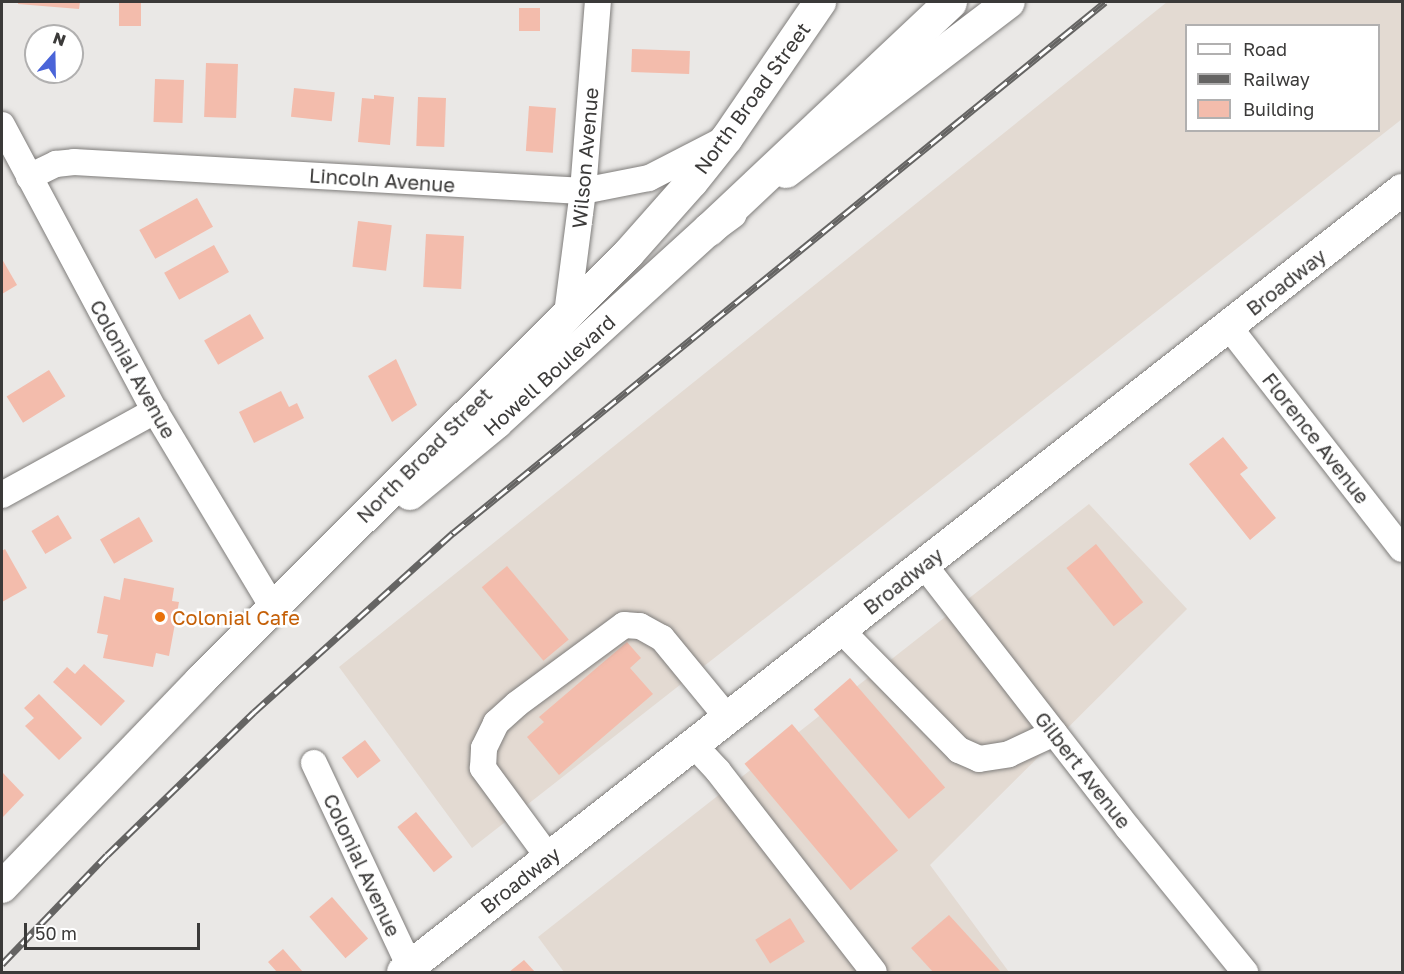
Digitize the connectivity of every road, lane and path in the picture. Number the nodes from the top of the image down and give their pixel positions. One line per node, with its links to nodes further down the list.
1 (598, 2): 9 (street, Wilson Avenue)
2 (820, 2): 6 (main road, North Broad Street)
3 (950, 2): 10 (highway)
4 (1009, 2): 10 (main road, Howell Boulevard)
5 (2, 125): 7 (street, Colonial Avenue)
6 (727, 138): 9 (street, Lincoln Avenue); 11 (main road, North Broad Street)
7 (29, 177): 9 (street, Lincoln Avenue); 13 (street, Colonial Avenue)
8 (1402, 189): 12 (main road, Broadway)
9 (584, 191): 11 (street, Wilson Avenue)
10 (709, 229): 17 (main road, Howell Boulevard)
11 (567, 314): 17 (main road, North Broad Street)
12 (1229, 327): 15 (street, Florence Avenue); 16 (main road, Broadway)
13 (155, 411): 14 (street); 17 (street, Colonial Avenue)
14 (2, 495)
15 (1402, 549)
16 (924, 565): 18 (main road, Broadway); 20 (street, Gilbert Avenue)
17 (273, 607): 24 (main road, North Broad Street)
18 (841, 630): 19 (main road, Broadway); 20 (street)
19 (728, 717): 21 (main road, Broadway); 23 (street)
20 (1054, 733): 27 (street, Gilbert Avenue)
21 (693, 744): 23 (main road, Broadway); 26 (street)
22 (314, 763): 25 (street, Colonial Avenue)
23 (549, 858): 25 (main road, Broadway)
24 (2, 887)
25 (407, 970)
26 (874, 972)
27 (1245, 972)

